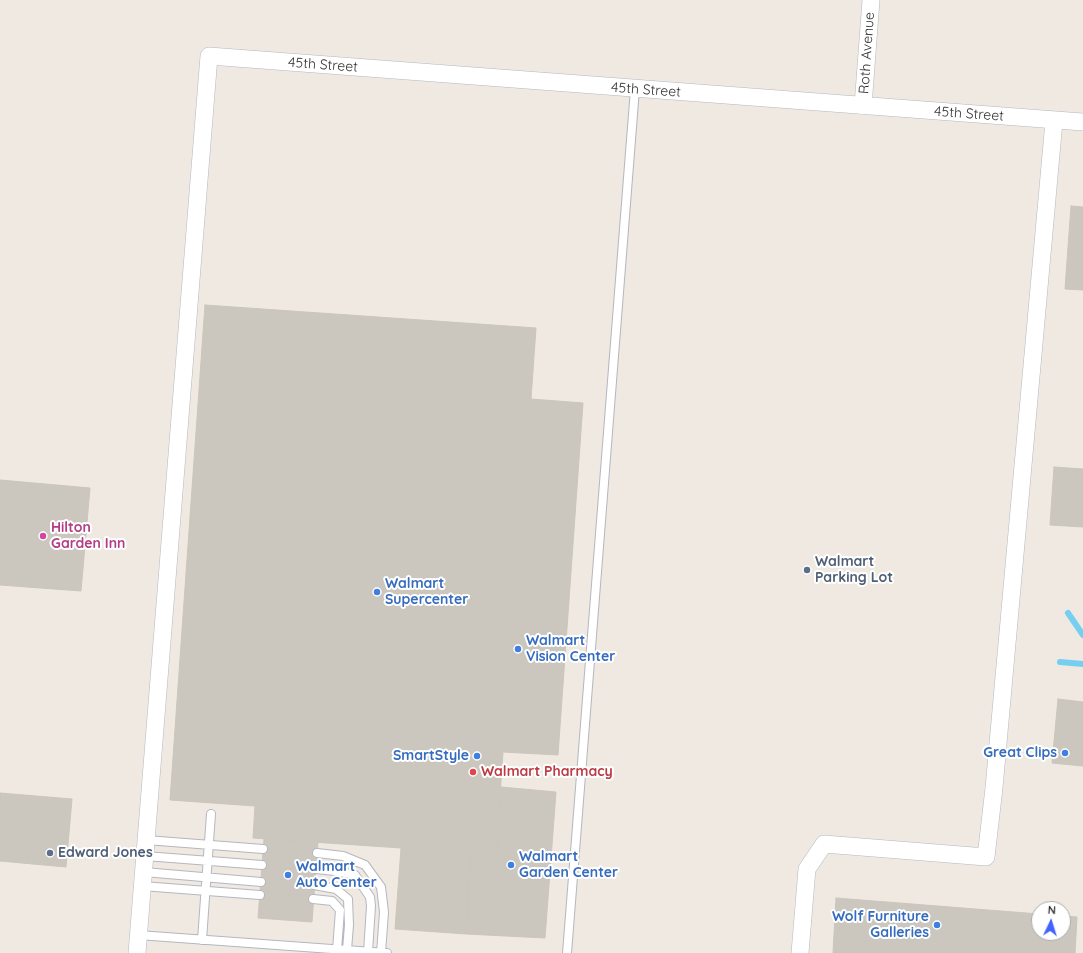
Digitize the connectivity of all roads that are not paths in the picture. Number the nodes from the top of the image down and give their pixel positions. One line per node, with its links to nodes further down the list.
1 (871, 0): 3 (street, Roth Avenue)
2 (636, 89): 3 (street, 45th Street); 11 (street, 45th Street); 28 (lane)
3 (863, 106): 4 (street, 45th Street)
4 (1054, 120): 5 (street, 45th Street); 29 (street)
5 (1083, 122)
6 (211, 814): 7 (lane)
7 (209, 845): 8 (lane); 10 (lane); 11 (lane)
8 (263, 849)
9 (317, 853): 26 (lane)
10 (208, 861): 11 (lane); 12 (lane); 14 (lane)
11 (144, 864): 14 (lane); 17 (lane); 20 (street)
12 (262, 865)
13 (316, 869): 24 (lane)
14 (207, 877): 15 (lane); 17 (lane)
15 (261, 882)
16 (314, 885): 23 (lane)
17 (206, 891): 18 (lane); 21 (lane)
18 (260, 895)
19 (313, 899): 22 (lane)
20 (138, 935): 21 (lane); 25 (street)
21 (202, 940): 22 (lane)
22 (337, 950): 23 (lane)
23 (347, 950): 24 (lane)
24 (368, 952): 26 (lane)
25 (137, 953)
26 (381, 953): 27 (lane)
27 (387, 953)
28 (567, 953)
29 (800, 953)

